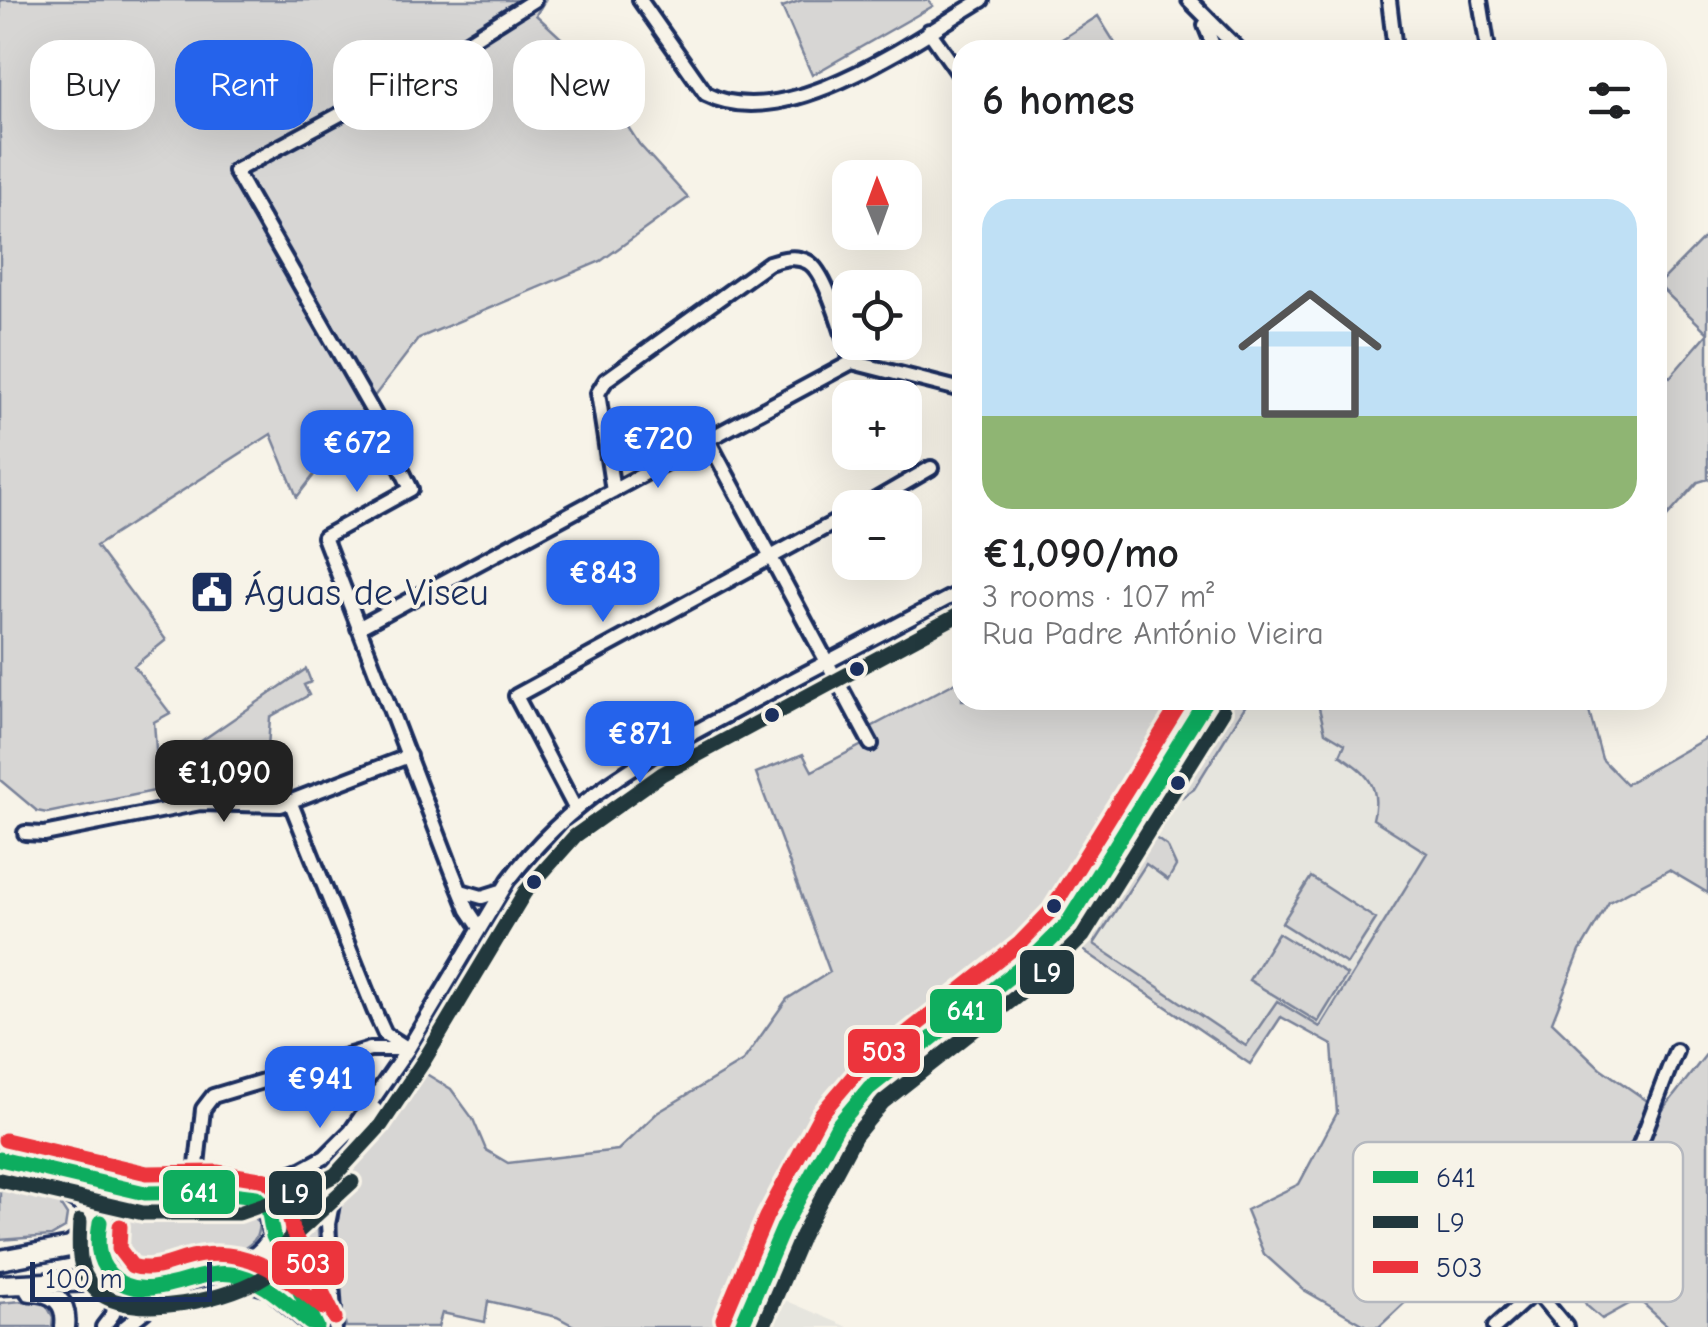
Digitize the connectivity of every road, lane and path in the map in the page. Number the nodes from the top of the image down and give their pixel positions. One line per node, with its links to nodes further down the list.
1 (534, 0): 25 (street)
2 (640, 0): 10 (street)
3 (982, 0): 10 (street)
4 (1189, 0): 8 (street)
5 (1389, 0): 13 (street)
6 (1480, 0): 9 (street)
7 (1490, 0): 9 (street)
8 (1200, 13): 11 (street); 12 (street)
9 (1486, 30): 14 (street)
10 (928, 31): 15 (street)
11 (1211, 40)
12 (1228, 40)
13 (1395, 40)
14 (1487, 40)
15 (952, 64)
16 (852, 362): 17 (street); 18 (street); 21 (street)
17 (952, 387)
18 (708, 440): 21 (street); 23 (street)
19 (931, 468): 20 (street)
20 (893, 490)
21 (612, 491): 25 (street)
22 (832, 524): 23 (street)
23 (772, 558): 26 (street); 31 (street)
24 (952, 596): 26 (street)
25 (358, 628): 29 (street)
26 (828, 662): 28 (street); 31 (street)
27 (1200, 710): 61 (street)
28 (872, 744)
29 (410, 756): 30 (street); 34 (street)
30 (290, 801): 32 (street); 36 (street)
31 (575, 808): 33 (street)
32 (25, 833)
33 (504, 889): 34 (street); 35 (street)
34 (461, 891): 35 (street)
35 (480, 928): 36 (street)
36 (408, 1049): 38 (street); 43 (street)
37 (1676, 1051): 39 (street)
38 (395, 1066): 41 (street); 45 (street)
39 (1639, 1142)
40 (0, 1160): 44 (main road)
41 (340, 1166): 47 (street); 60 (street)
42 (0, 1174): 46 (main road)
43 (194, 1192): 44 (main road); 45 (main road)
44 (145, 1193): 46 (main road)
45 (239, 1193): 47 (main road)
46 (99, 1225): 48 (main road); 50 (main road)
47 (273, 1232): 49 (main road); 59 (main road)
48 (0, 1260)
49 (216, 1272): 52 (main road); 59 (main road)
50 (115, 1278): 51 (main road); 52 (main road); 57 (street)
51 (0, 1289): 56 (main road)
52 (160, 1289): 58 (street)
53 (1523, 1302): 62 (street)
54 (1546, 1302): 55 (street)
55 (1565, 1323): 63 (street)
56 (65, 1327)
57 (103, 1327)
58 (125, 1327)
59 (316, 1327)
60 (335, 1327)
61 (741, 1327)
62 (1495, 1327)
63 (1580, 1327)

